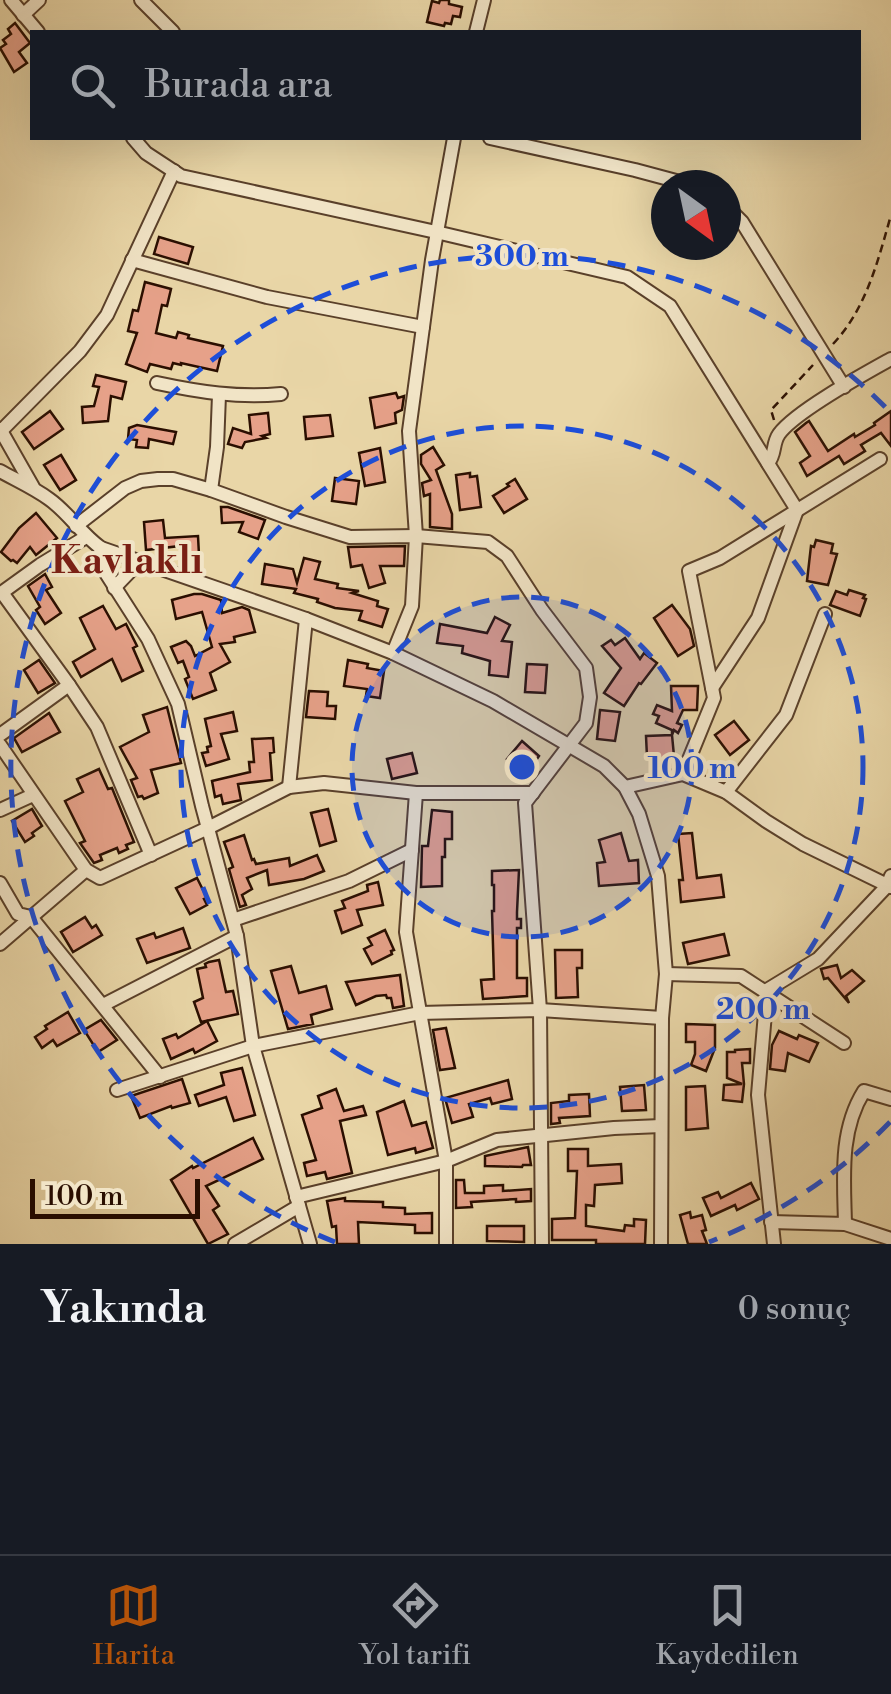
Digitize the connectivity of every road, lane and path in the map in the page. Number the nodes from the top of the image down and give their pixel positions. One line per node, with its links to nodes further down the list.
1 (11, 0): 5 (street)
2 (39, 0): 5 (street)
3 (141, 0): 7 (street)
4 (484, 0): 8 (street)
5 (22, 15): 6 (street)
6 (36, 30)
7 (171, 30)
8 (476, 30)
9 (134, 140): 12 (street)
10 (454, 140): 16 (street)
11 (499, 140): 13 (street)
12 (174, 171): 16 (street); 17 (street)
13 (651, 174)
14 (891, 215): 19 (path)
15 (741, 221): 19 (street)
16 (436, 232): 18 (street); 28 (street)
17 (132, 260): 18 (street); 25 (street)
18 (423, 326): 34 (street)
19 (824, 354): 22 (street); 26 (path)
20 (891, 359): 22 (street)
21 (157, 383): 24 (street)
22 (844, 388): 26 (street)
23 (281, 394): 24 (street)
24 (218, 395): 31 (street)
25 (1, 430): 30 (street)
26 (778, 436): 28 (street)
27 (880, 459): 32 (street)
28 (768, 463): 32 (street)
29 (0, 472): 30 (street)
30 (35, 490): 33 (street)
31 (211, 490): 33 (street); 34 (street)
32 (798, 510): 43 (street); 43 (street)
33 (81, 531): 35 (street); 38 (street)
34 (416, 536): 41 (street); 46 (street)
35 (101, 548): 36 (street); 37 (street)
36 (140, 561): 37 (street); 40 (street)
37 (114, 588): 55 (street)
38 (1, 594): 42 (street)
39 (825, 614): 50 (street)
40 (306, 619): 41 (street); 48 (street)
41 (394, 652): 46 (street)
42 (68, 685): 44 (street); 57 (street)
43 (712, 688): 47 (street)
44 (0, 735)
45 (0, 745): 53 (street)
46 (570, 746): 49 (street); 52 (street)
47 (682, 774): 49 (street); 50 (street)
48 (289, 787): 51 (street); 55 (street)
49 (625, 787): 65 (street)
50 (726, 792): 60 (street)
51 (416, 793): 52 (street); 56 (street)
52 (533, 793): 68 (street)
53 (32, 795): 54 (street); 58 (street)
54 (0, 810)
55 (208, 828): 57 (street); 62 (street)
56 (412, 850): 62 (street); 69 (street)
57 (151, 854): 58 (street)
58 (86, 870): 61 (street)
59 (0, 883): 61 (street)
60 (890, 883): 66 (street)
61 (30, 917): 64 (street); 67 (street)
62 (233, 920): 63 (street)
63 (237, 936): 67 (street); 72 (street)
64 (0, 944)
65 (666, 974): 66 (street); 70 (street)
66 (766, 990): 71 (street); 80 (street)
67 (104, 1004): 73 (street)
68 (540, 1010): 69 (street); 70 (street); 77 (street)
69 (420, 1013): 72 (street); 78 (street)
70 (662, 1018): 76 (street)
71 (844, 1043)
72 (254, 1046): 73 (street); 79 (street)
73 (160, 1077): 74 (street)
74 (118, 1090)
75 (891, 1099): 81 (street)
76 (661, 1126): 77 (street); 87 (street)
77 (542, 1136): 78 (street); 86 (street)
78 (446, 1162): 79 (street); 85 (street)
79 (297, 1201): 83 (street); 84 (street)
80 (772, 1222): 81 (street); 88 (street)
81 (845, 1224): 82 (street)
82 (891, 1239)
83 (235, 1244)
84 (310, 1244)
85 (446, 1244)
86 (542, 1244)
87 (660, 1244)
88 (774, 1244)

